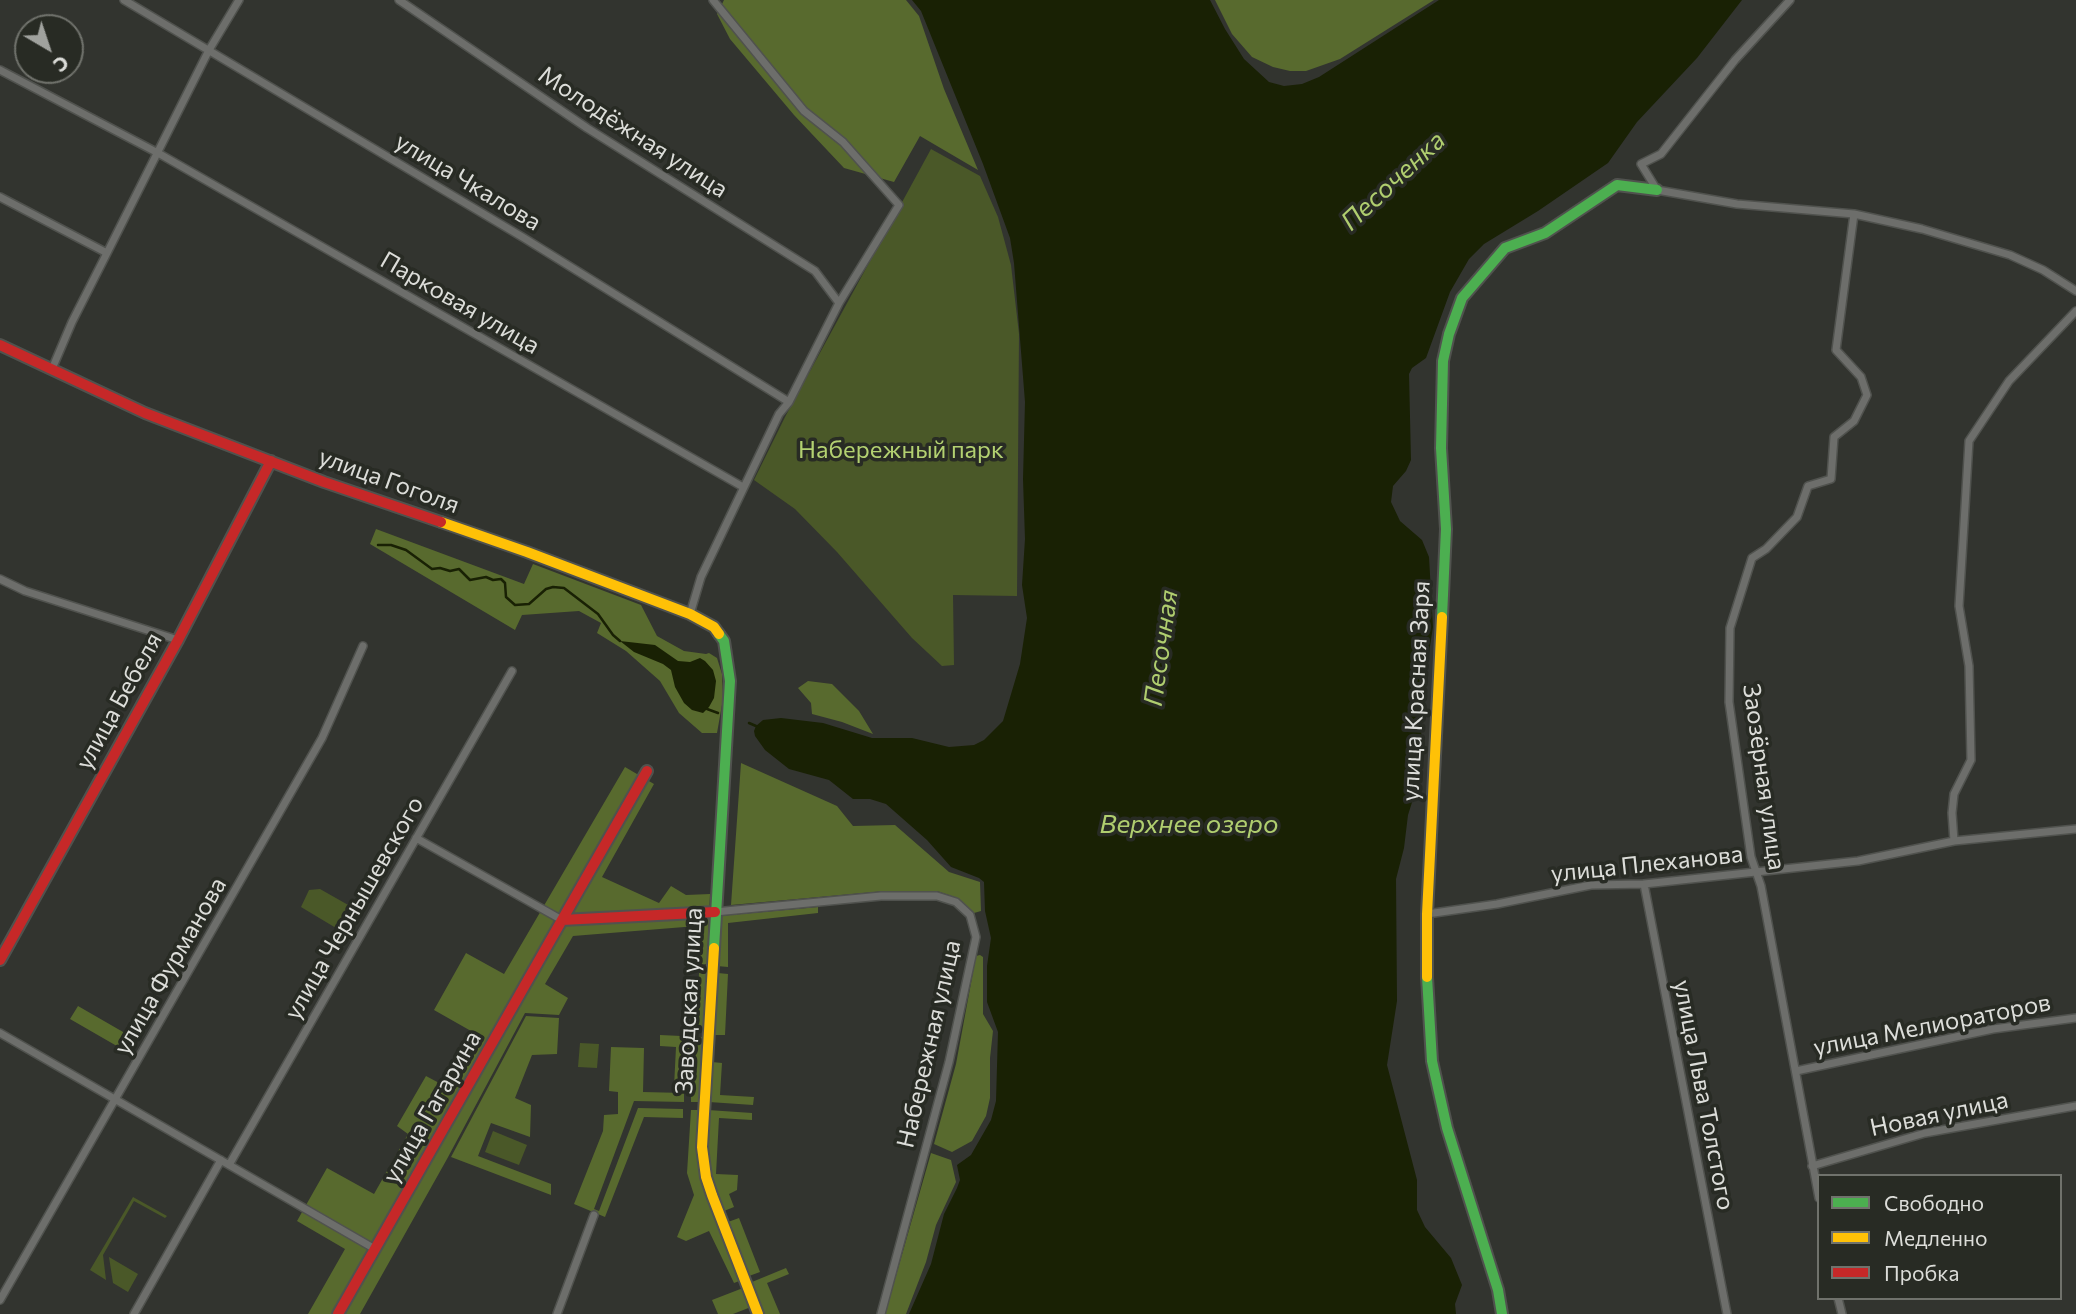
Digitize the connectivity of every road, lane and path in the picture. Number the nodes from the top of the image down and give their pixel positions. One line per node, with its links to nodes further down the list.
1 (124, 0): 6 (street, улица Чкалова)
2 (239, 0): 6 (street)
3 (399, 0): 14 (street, Молодёжная улица)
4 (713, 0): 14 (street)
5 (1790, 0): 9 (street)
6 (209, 50): 8 (street); 18 (street, улица Чкалова)
7 (0, 70): 8 (street, Парковая улица)
8 (158, 153): 12 (street); 20 (street, Парковая улица)
9 (1657, 190): 11 (street); 34 (street, улица Красная Заря)
10 (0, 197): 12 (street)
11 (1854, 214): 13 (street); 31 (street, Заозёрная улица)
12 (107, 253): 17 (street)
13 (2076, 291)
14 (839, 303): 18 (street)
15 (2076, 312): 30 (street)
16 (0, 345): 17 (street, улица Гоголя)
17 (52, 369): 19 (street, улица Гоголя)
18 (789, 402): 20 (street)
19 (271, 461): 22 (street, улица Гоголя); 23 (street, улица Бебеля)
20 (743, 487): 22 (street)
21 (0, 579): 23 (street)
22 (690, 614): 26 (street, улица Гоголя)
23 (178, 640): 36 (street, улица Бебеля)
24 (363, 646): 40 (street, улица Фурманова)
25 (512, 671): 29 (street, улица Чернышевского)
26 (730, 681): 33 (street, Заводская улица)
27 (646, 771): 35 (street, улица Гагарина)
28 (2076, 830): 30 (street, улица Плеханова)
29 (416, 838): 35 (street); 42 (street, улица Чернышевского)
30 (1954, 841): 31 (street, улица Плеханова)
31 (1756, 872): 32 (street, улица Плеханова); 39 (street, Заозёрная улица)
32 (1644, 884): 34 (street, улица Плеханова); 54 (street, улица Льва Толстого)
33 (715, 912): 35 (street); 51 (street, Заводская улица); 52 (street, Набережная улица)
34 (1427, 914): 53 (street, улица Красная Заря)
35 (562, 920): 46 (street, улица Гагарина)
36 (0, 960)
37 (2076, 1018): 39 (street, улица Мелиораторов)
38 (0, 1033): 40 (street)
39 (1796, 1071): 43 (street, Заозёрная улица)
40 (115, 1098): 42 (street); 47 (street, улица Фурманова)
41 (2076, 1106): 43 (street, Новая улица)
42 (225, 1163): 46 (street); 48 (street, улица Чернышевского)
43 (1812, 1166): 44 (street, Заозёрная улица)
44 (1817, 1189)
45 (594, 1215): 50 (street)
46 (375, 1250): 49 (street, улица Гагарина)
47 (0, 1300)
48 (134, 1314)
49 (338, 1314)
50 (557, 1314)
51 (758, 1314)
52 (881, 1314)
53 (1502, 1314)
54 (1727, 1314)

